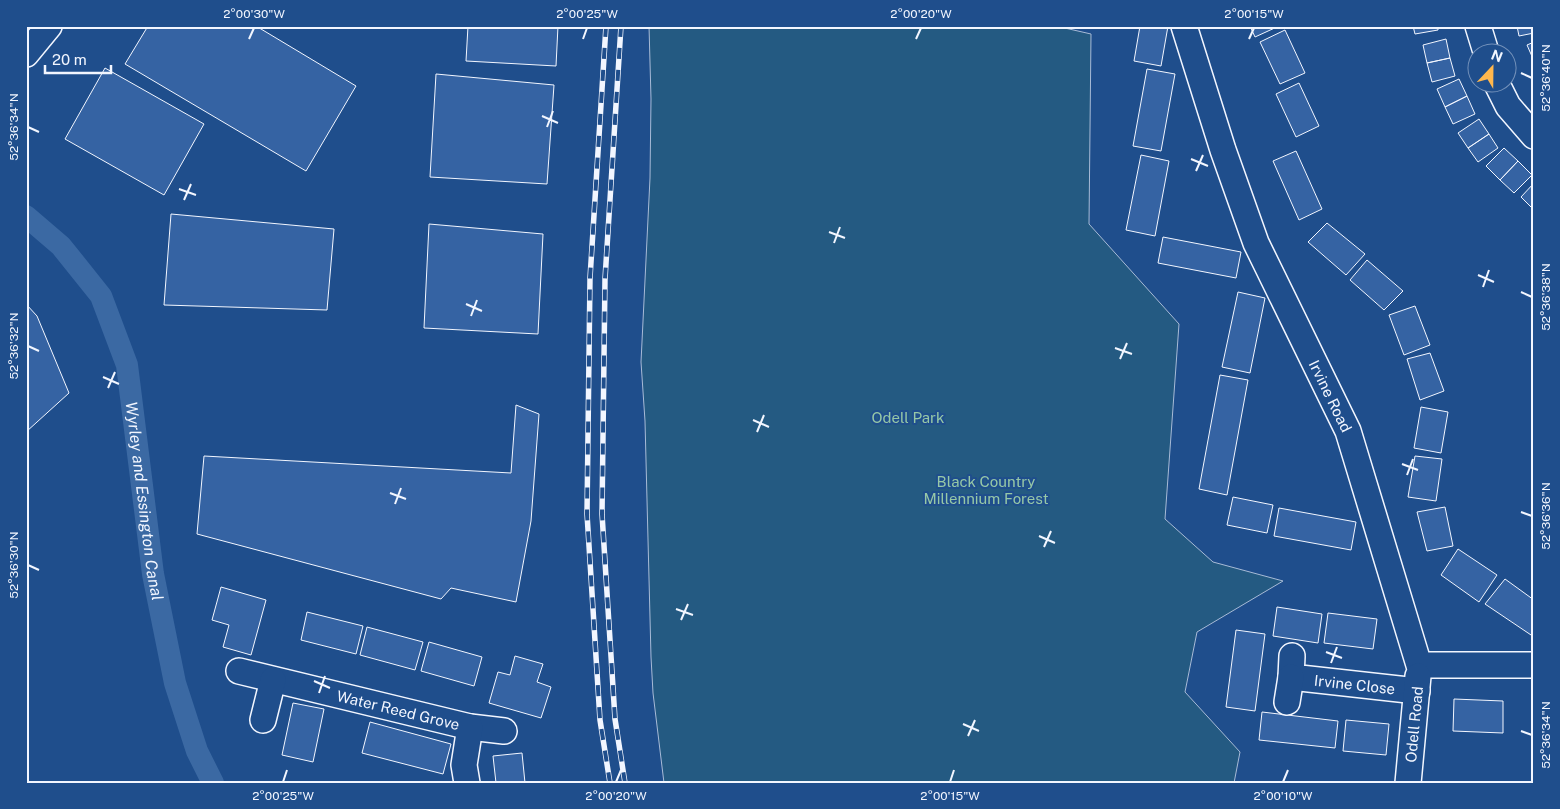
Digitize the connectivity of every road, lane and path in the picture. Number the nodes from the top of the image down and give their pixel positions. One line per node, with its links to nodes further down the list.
1 (49, 26): 5 (street)
2 (1184, 26): 8 (street, Irvine Road)
3 (1478, 26): 4 (street)
4 (1483, 42)
5 (26, 54)
6 (1501, 92): 7 (street)
7 (1534, 136)
8 (1418, 665): 9 (street); 12 (street, Odell Road)
9 (1534, 665)
10 (239, 672): 11 (street, Water Reed Grove)
11 (273, 680): 14 (street); 15 (street, Water Reed Grove)
12 (1417, 692): 13 (street, Irvine Close); 18 (street, Odell Road)
13 (1287, 702)
14 (263, 720)
15 (470, 727): 16 (street, Water Reed Grove); 17 (street, Water Reed Grove)
16 (504, 731)
17 (468, 783)
18 (1408, 783)

